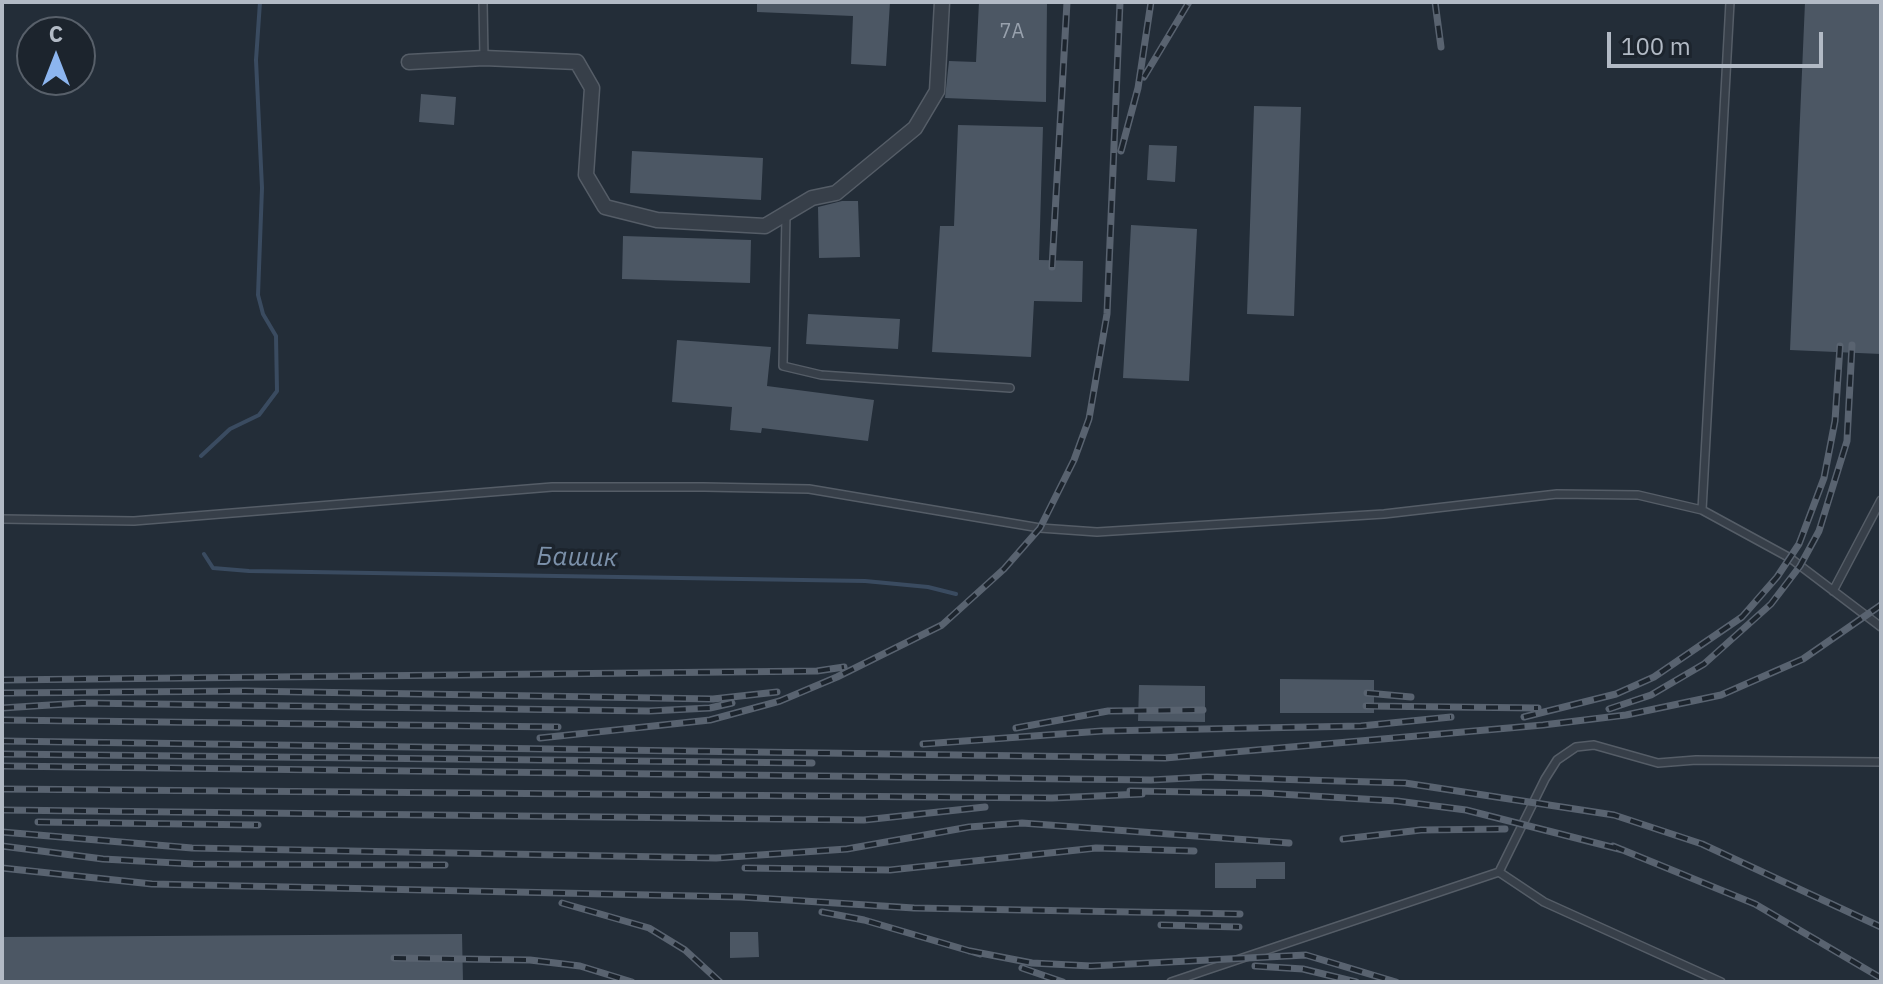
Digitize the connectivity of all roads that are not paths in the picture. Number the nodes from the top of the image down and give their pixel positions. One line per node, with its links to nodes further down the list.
1 (483, 2): 4 (lane)
2 (942, 2): 6 (street)
3 (1730, 2): 9 (lane)
4 (484, 58): 5 (street); 6 (street)
5 (409, 62)
6 (786, 213): 7 (lane)
7 (1010, 388)
8 (1881, 500): 11 (lane)
9 (1702, 510): 10 (lane); 11 (lane)
10 (2, 519)
11 (1833, 591): 12 (lane)
12 (1881, 627)
13 (1881, 762): 14 (lane)
14 (1499, 872): 15 (lane); 16 (lane)
15 (1171, 982)
16 (1721, 982)

